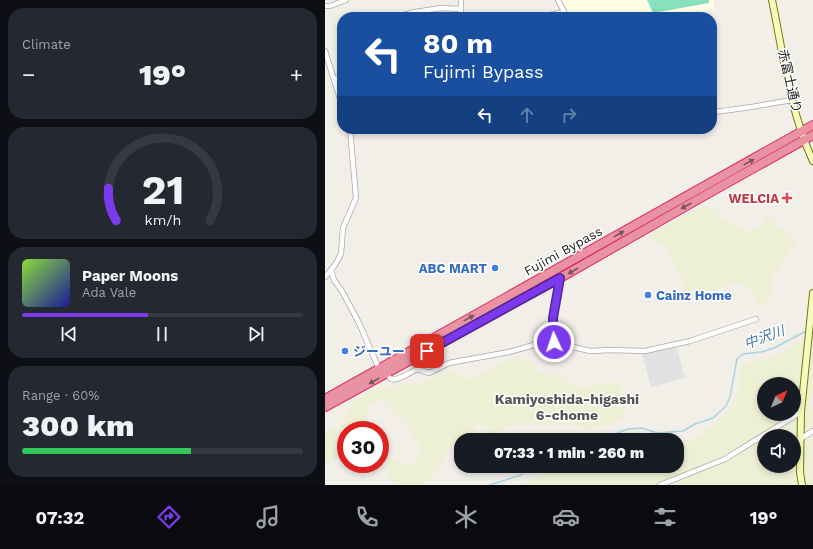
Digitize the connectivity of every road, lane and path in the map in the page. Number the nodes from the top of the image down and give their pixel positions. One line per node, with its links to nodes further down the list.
1 (346, 0): 5 (street)
2 (461, 0): 6 (street)
3 (558, 0): 8 (street)
4 (772, 0): 13 (street, 赤富士通り)
5 (325, 6)
6 (461, 9): 7 (street)
7 (415, 12)
8 (564, 12)
9 (325, 51): 11 (street)
10 (337, 79): 11 (street)
11 (334, 80): 12 (street)
12 (337, 89)
13 (793, 100): 14 (street); 16 (street, 赤富士通り)
14 (717, 112)
15 (813, 126): 16 (highway, Fujimi Bypass)
16 (802, 132): 19 (street, 赤富士通り); 27 (highway, Fujimi Bypass, one-way to 16)
17 (350, 134): 21 (street)
18 (813, 135): 19 (highway, Fujimi Bypass)
19 (804, 140): 20 (street, 赤富士通り); 23 (highway, Fujimi Bypass, one-way to 23)
20 (813, 161)
21 (331, 270): 22 (street); 27 (street)
22 (325, 277)
23 (560, 278): 26 (street); 28 (highway, Fujimi Bypass)
24 (813, 293): 31 (street)
25 (756, 319): 26 (street)
26 (554, 342): 28 (street)
27 (379, 369): 29 (highway, Fujimi Bypass)
28 (387, 373): 30 (highway, Fujimi Bypass, one-way to 30)
29 (325, 399)
30 (325, 407)
31 (801, 412)
32 (786, 421): 36 (street)
33 (813, 431): 34 (street)
34 (801, 438)
35 (800, 473): 37 (street)
36 (660, 485)
37 (802, 485)

